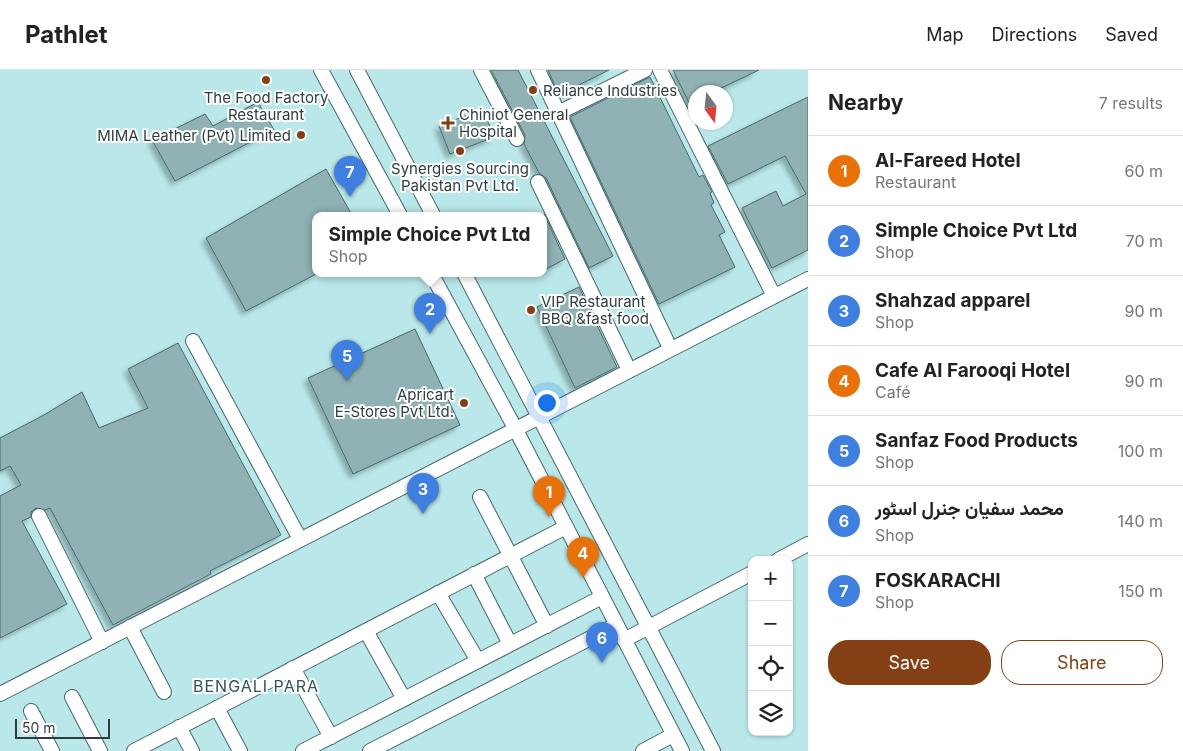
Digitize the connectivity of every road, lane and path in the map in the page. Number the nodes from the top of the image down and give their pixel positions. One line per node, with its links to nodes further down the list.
1 (321, 70): 10 (street)
2 (357, 70): 11 (street)
3 (481, 70): 8 (street)
4 (538, 70): 7 (street)
5 (645, 70): 7 (street)
6 (660, 70): 15 (street)
7 (558, 113): 17 (street)
8 (516, 140)
9 (538, 182): 18 (street)
10 (398, 212)
11 (431, 212)
12 (433, 277): 20 (street)
13 (466, 277): 19 (street)
14 (808, 279): 15 (street)
15 (774, 296): 17 (street)
16 (193, 341): 24 (street)
17 (670, 348): 18 (street)
18 (629, 370): 19 (street)
19 (539, 416): 20 (street); 35 (street)
20 (515, 428): 23 (street); 24 (street)
21 (480, 497): 26 (street)
22 (39, 516): 38 (street)
23 (566, 527): 26 (street); 31 (street)
24 (300, 539): 34 (street)
25 (808, 544): 27 (street)
26 (510, 556): 28 (street); 33 (street)
27 (786, 556)
28 (474, 574): 30 (street); 39 (street)
29 (748, 575): 35 (street)
30 (438, 593): 36 (street); 40 (street)
31 (602, 597): 32 (street); 33 (street)
32 (616, 625): 37 (street); 57 (street)
33 (546, 626): 39 (street)
34 (130, 627): 38 (street); 42 (street)
35 (649, 627): 37 (street); 60 (street)
36 (366, 631): 41 (street); 45 (street)
37 (624, 640): 49 (street)
38 (102, 642): 43 (street)
39 (510, 644): 40 (street)
40 (478, 661): 45 (street)
41 (293, 668): 46 (street); 50 (street)
42 (164, 692)
43 (0, 694)
44 (72, 697): 52 (street)
45 (404, 699): 50 (street)
46 (217, 708): 48 (street); 55 (street)
47 (31, 711): 51 (street)
48 (179, 727): 53 (street); 54 (street)
49 (673, 735): 58 (street); 59 (street)
50 (330, 737): 56 (street)
51 (52, 751)
52 (100, 751)
53 (134, 751)
54 (192, 751)
55 (240, 751)
56 (303, 751)
57 (370, 751)
58 (644, 751)
59 (682, 751)
60 (713, 751)

